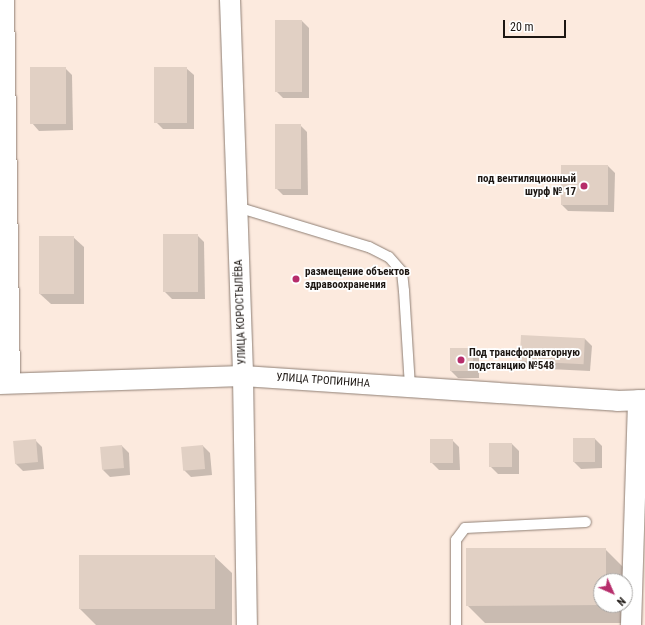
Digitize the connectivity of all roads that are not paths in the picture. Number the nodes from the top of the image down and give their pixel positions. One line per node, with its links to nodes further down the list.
1 (4, 0): 5 (street)
2 (230, 0): 3 (street, УЛИЦА КОРОСТЫЛЁВА)
3 (237, 207): 4 (street, УЛИЦА КОРОСТЫЛЁВА); 6 (lane)
4 (243, 376): 5 (street, УЛИЦА ТРОПИНИНА); 6 (street, УЛИЦА ТРОПИНИНА); 9 (street, УЛИЦА КОРОСТЫЛЁВА)
5 (5, 384)
6 (410, 387): 7 (street, УЛИЦА ТРОПИНИНА)
7 (642, 400): 11 (street)
8 (586, 522): 10 (lane)
9 (247, 625)
10 (456, 625)
11 (631, 625)

